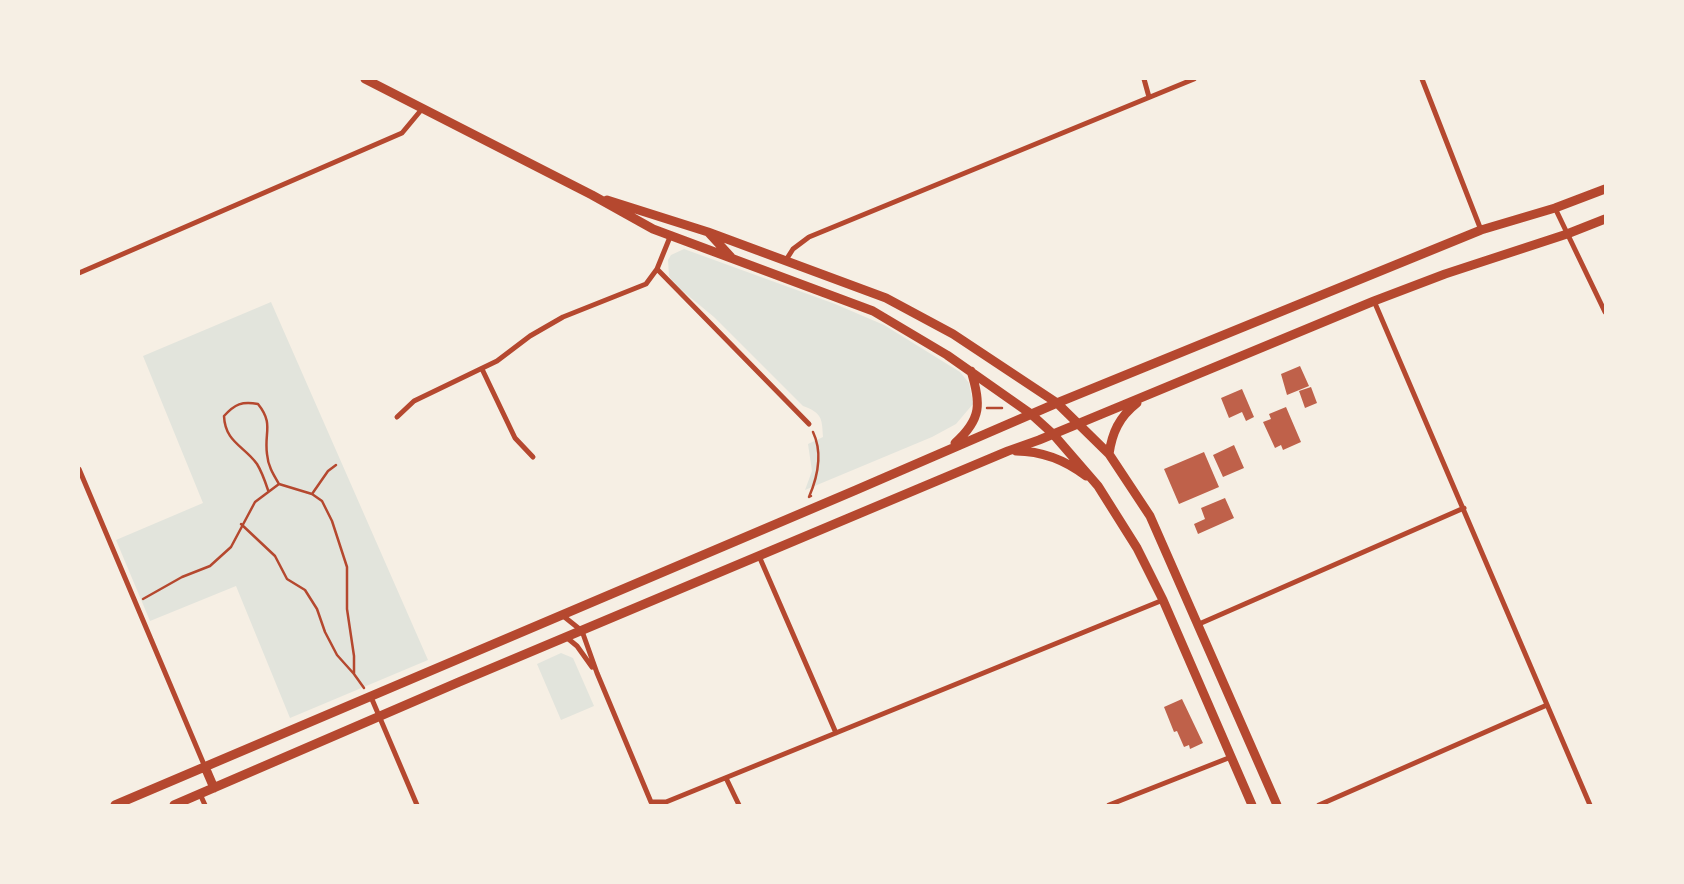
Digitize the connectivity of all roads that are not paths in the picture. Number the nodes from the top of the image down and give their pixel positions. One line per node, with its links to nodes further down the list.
1 (365, 79): 6 (main road)
2 (1144, 79): 5 (street)
3 (1194, 79): 5 (street)
4 (1422, 79): 12 (street)
5 (1149, 97): 17 (street)
6 (422, 109): 8 (main road); 19 (street)
7 (1605, 189): 9 (main road)
8 (592, 195): 11 (main road); 15 (main road)
9 (1555, 208): 12 (main road); 14 (street)
10 (1605, 219): 14 (main road)
11 (675, 220): 13 (main road); 15 (main road)
12 (1481, 230): 26 (main road)
13 (708, 232): 16 (main road); 17 (main road)
14 (1567, 234): 21 (main road); 22 (street)
15 (670, 237): 16 (main road); 18 (street)
16 (735, 260): 20 (main road)
17 (786, 260): 20 (main road); 26 (main road)
18 (657, 269): 23 (street); 29 (street)
19 (79, 273)
20 (781, 275): 24 (main road)
21 (1374, 301): 25 (main road); 38 (street)
22 (1605, 312)
23 (482, 368): 28 (street); 35 (street)
24 (971, 372): 27 (main road); 32 (main road)
25 (1149, 394): 30 (main road); 34 (main road)
26 (1057, 403): 27 (main road); 30 (main road)
27 (1031, 414): 31 (main road); 32 (main road)
28 (398, 417)
29 (809, 424)
30 (1079, 424): 31 (main road); 34 (main road)
31 (1053, 434): 33 (main road); 37 (main road)
32 (950, 448): 41 (main road)
33 (1008, 451): 37 (main road); 39 (main road)
34 (1109, 454): 42 (main road)
35 (533, 457)
36 (79, 469): 51 (street)
37 (1098, 486): 40 (main road)
38 (1464, 508): 42 (street); 47 (street)
39 (759, 556): 43 (main road); 49 (street)
40 (1163, 600): 49 (street); 50 (main road)
41 (562, 616): 43 (street); 46 (main road)
42 (1199, 624): 62 (main road)
43 (582, 631): 44 (main road); 45 (street)
44 (566, 637): 45 (street); 48 (main road)
45 (597, 673): 52 (street)
46 (371, 697): 48 (street); 51 (main road)
47 (1547, 705): 63 (street); 64 (street)
48 (379, 716): 53 (main road); 58 (street)
49 (836, 733): 52 (street)
50 (1231, 757): 60 (street); 61 (main road)
51 (205, 767): 53 (main road); 55 (main road)
52 (726, 778): 59 (street)
53 (214, 788): 54 (main road)
54 (200, 794): 56 (main road); 57 (street)
55 (115, 805)
56 (174, 805)
57 (205, 805)
58 (417, 805)
59 (739, 805)
60 (1110, 805)
61 (1252, 805)
62 (1277, 805)
63 (1319, 805)
64 (1590, 805)

